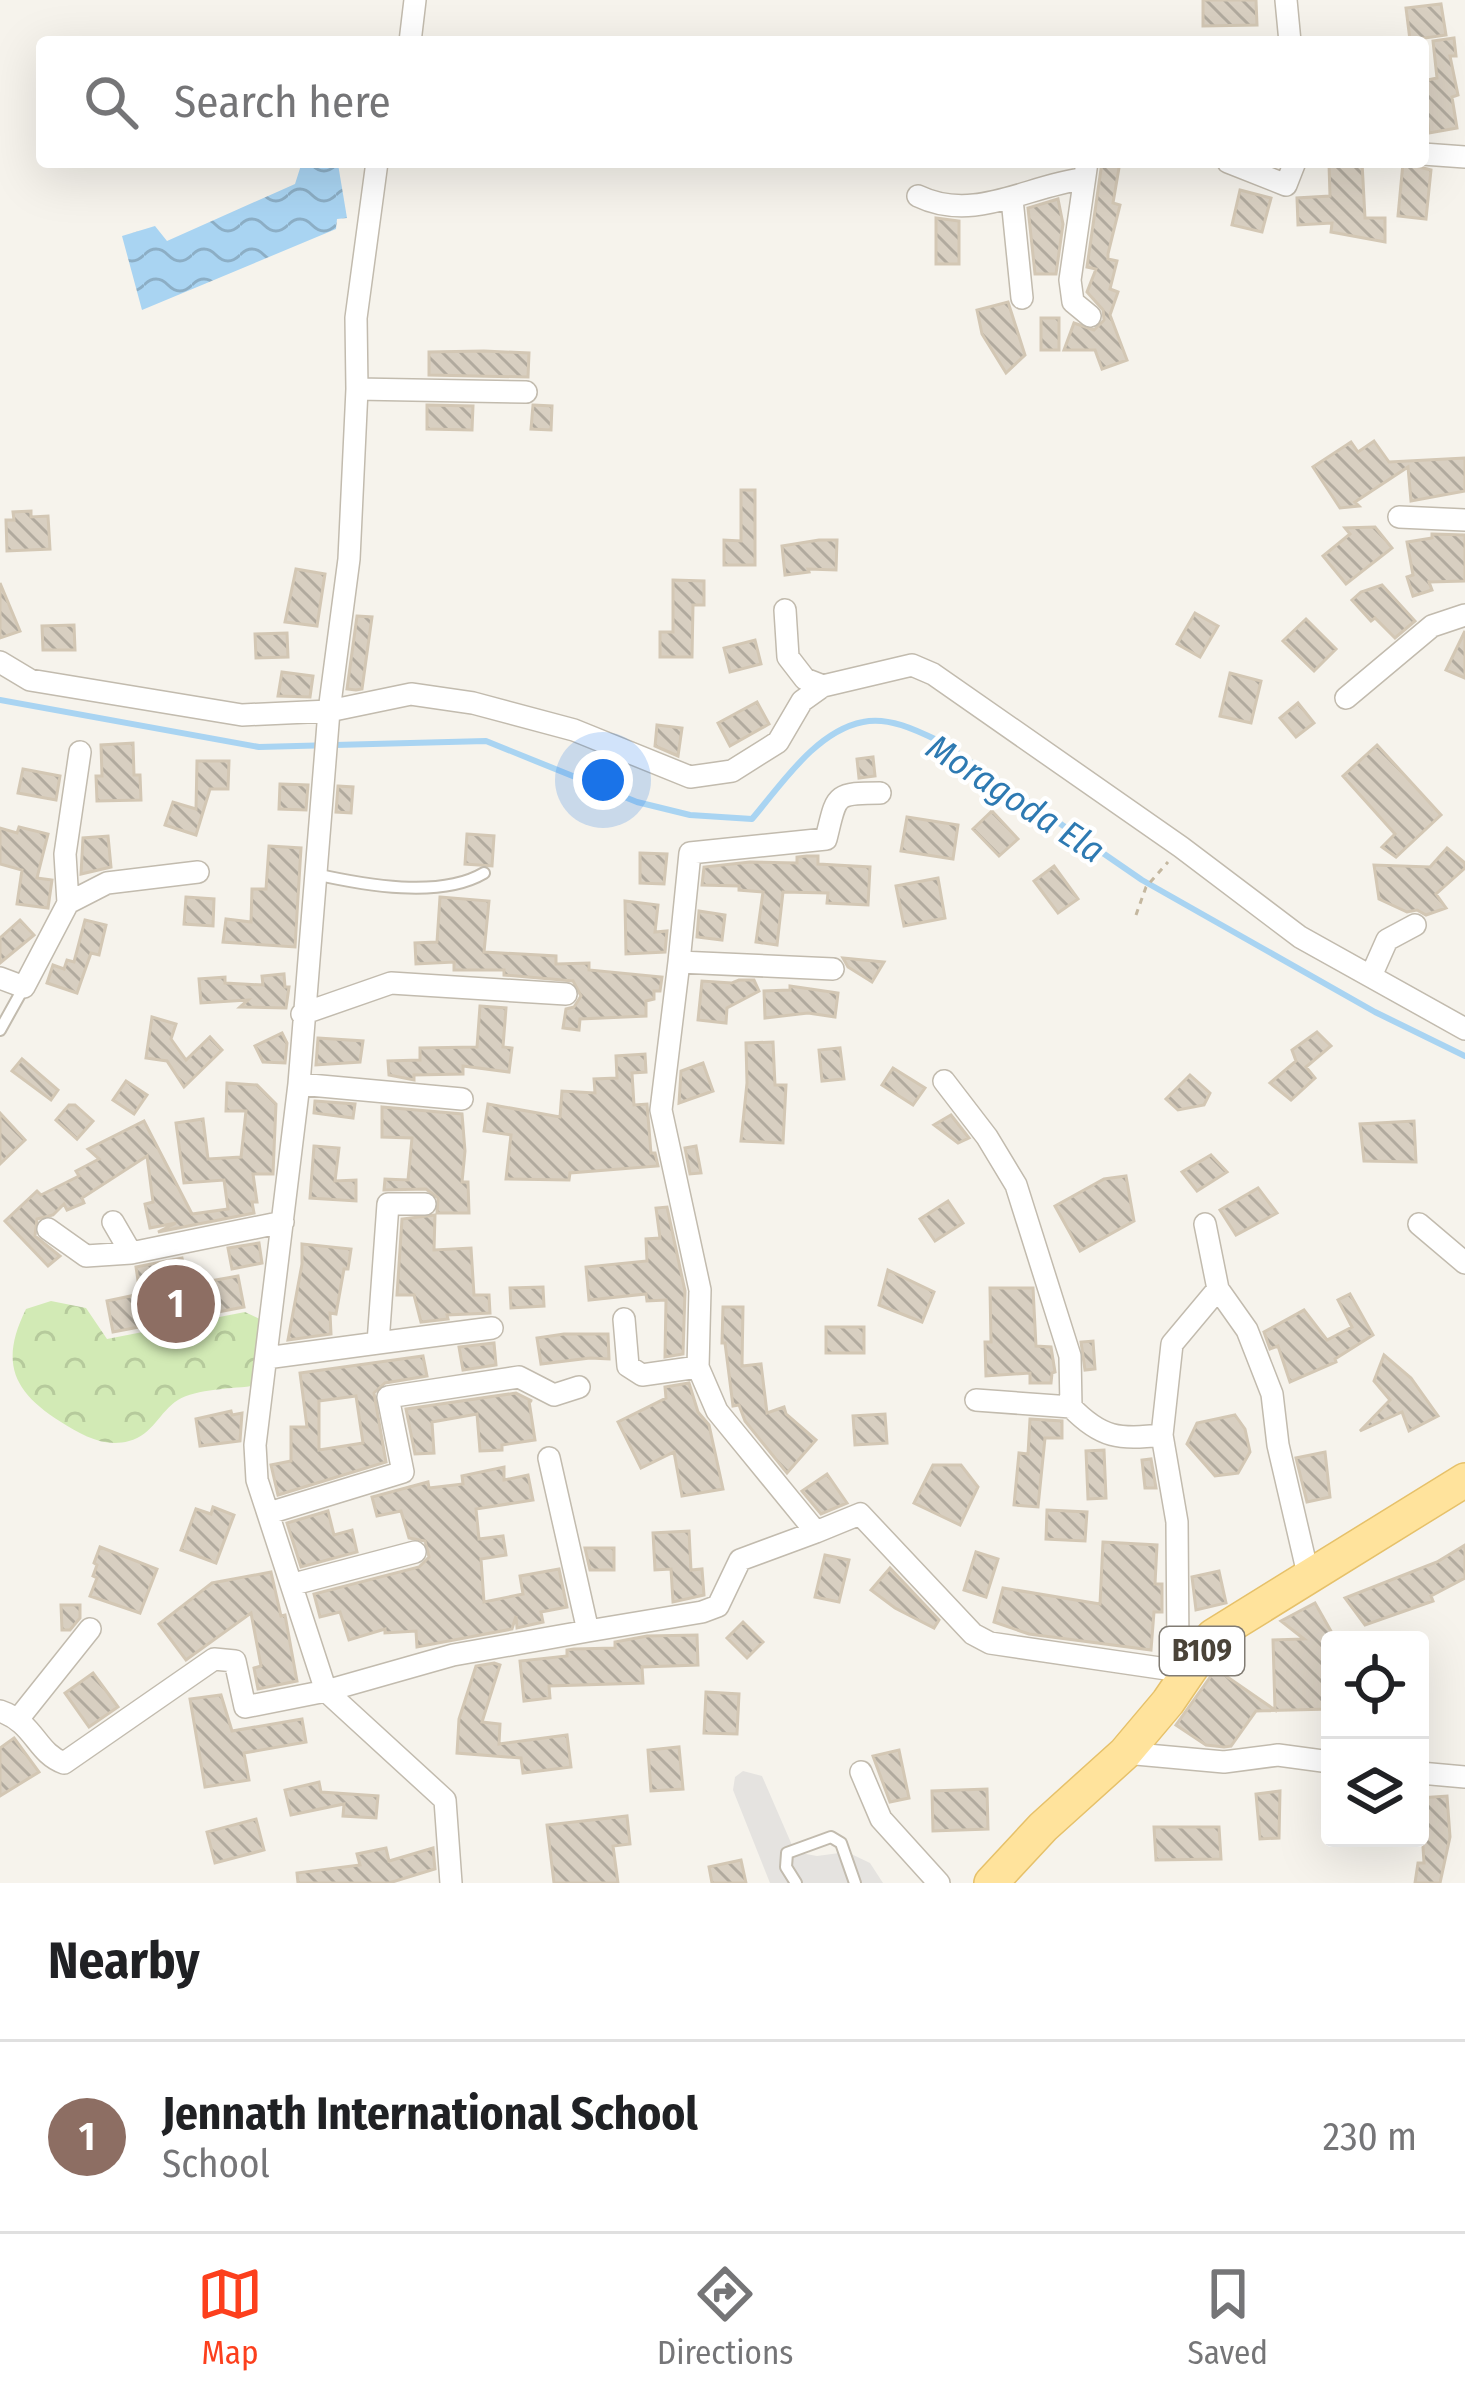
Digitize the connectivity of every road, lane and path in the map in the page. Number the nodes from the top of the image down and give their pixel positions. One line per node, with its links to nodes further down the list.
1 (415, 0): 3 (street)
2 (1286, 0): 4 (street)
3 (411, 36)
4 (1289, 36)
5 (1429, 154): 6 (street)
6 (1465, 157)
7 (376, 168): 15 (street)
8 (1243, 168): 9 (street)
9 (1293, 168)
10 (1085, 170): 12 (street); 14 (street)
11 (918, 196): 12 (street)
12 (1012, 200): 13 (street)
13 (1022, 298)
14 (1090, 316)
15 (357, 389): 16 (street); 24 (street)
16 (526, 392)
17 (1399, 517): 18 (street)
18 (1465, 520)
19 (785, 610): 22 (street)
20 (1465, 615): 23 (street)
21 (0, 662): 24 (street)
22 (823, 686): 24 (street); 36 (street)
23 (1346, 698)
24 (329, 711): 30 (street)
25 (80, 752): 31 (street)
26 (880, 793): 34 (street)
27 (1175, 854): 32 (path)
28 (198, 872): 31 (street)
29 (484, 873): 30 (lane)
30 (315, 874): 40 (street)
31 (68, 904): 38 (street)
32 (1136, 915)
33 (1414, 925): 36 (street)
34 (679, 962): 35 (street); 59 (street)
35 (833, 969)
36 (1371, 976): 41 (street)
37 (0, 978): 38 (street)
38 (24, 987): 42 (lane)
39 (566, 994): 40 (street)
40 (302, 1014): 44 (street)
41 (1465, 1029)
42 (0, 1030)
43 (944, 1081): 62 (street)
44 (299, 1084): 45 (street); 48 (street)
45 (462, 1099)
46 (424, 1204): 57 (street)
47 (113, 1222): 52 (street)
48 (283, 1222): 52 (street); 58 (street)
49 (1205, 1224): 54 (street)
50 (1419, 1224): 53 (street)
51 (48, 1229): 52 (street)
52 (130, 1253)
53 (1465, 1263)
54 (1218, 1289): 63 (street); 69 (street)
55 (624, 1319): 59 (street)
56 (492, 1328): 57 (street)
57 (378, 1343): 58 (street)
58 (266, 1358): 66 (street)
59 (698, 1367): 67 (street)
60 (579, 1388): 66 (street)
61 (976, 1400): 62 (street)
62 (1071, 1407): 63 (street)
63 (1162, 1435): 73 (street)
64 (549, 1458): 72 (street)
65 (1465, 1480): 69 (main road, B109)
66 (269, 1513): 70 (street)
67 (816, 1532): 72 (street); 73 (street)
68 (415, 1552): 70 (street)
69 (1309, 1574): 73 (main road, B109)
70 (294, 1584): 74 (street)
71 (90, 1629): 75 (street)
72 (588, 1631): 74 (street)
73 (1187, 1672): 76 (main road, B109)
74 (326, 1691): 75 (street); 81 (street)
75 (10, 1714)
76 (1125, 1753): 77 (street); 85 (main road, B109)
77 (1321, 1761)
78 (860, 1772): 84 (street)
79 (1429, 1774): 80 (street)
80 (1465, 1778)
81 (451, 1883)
82 (796, 1883): 83 (lane)
83 (855, 1883)
84 (939, 1883)
85 (991, 1883)

